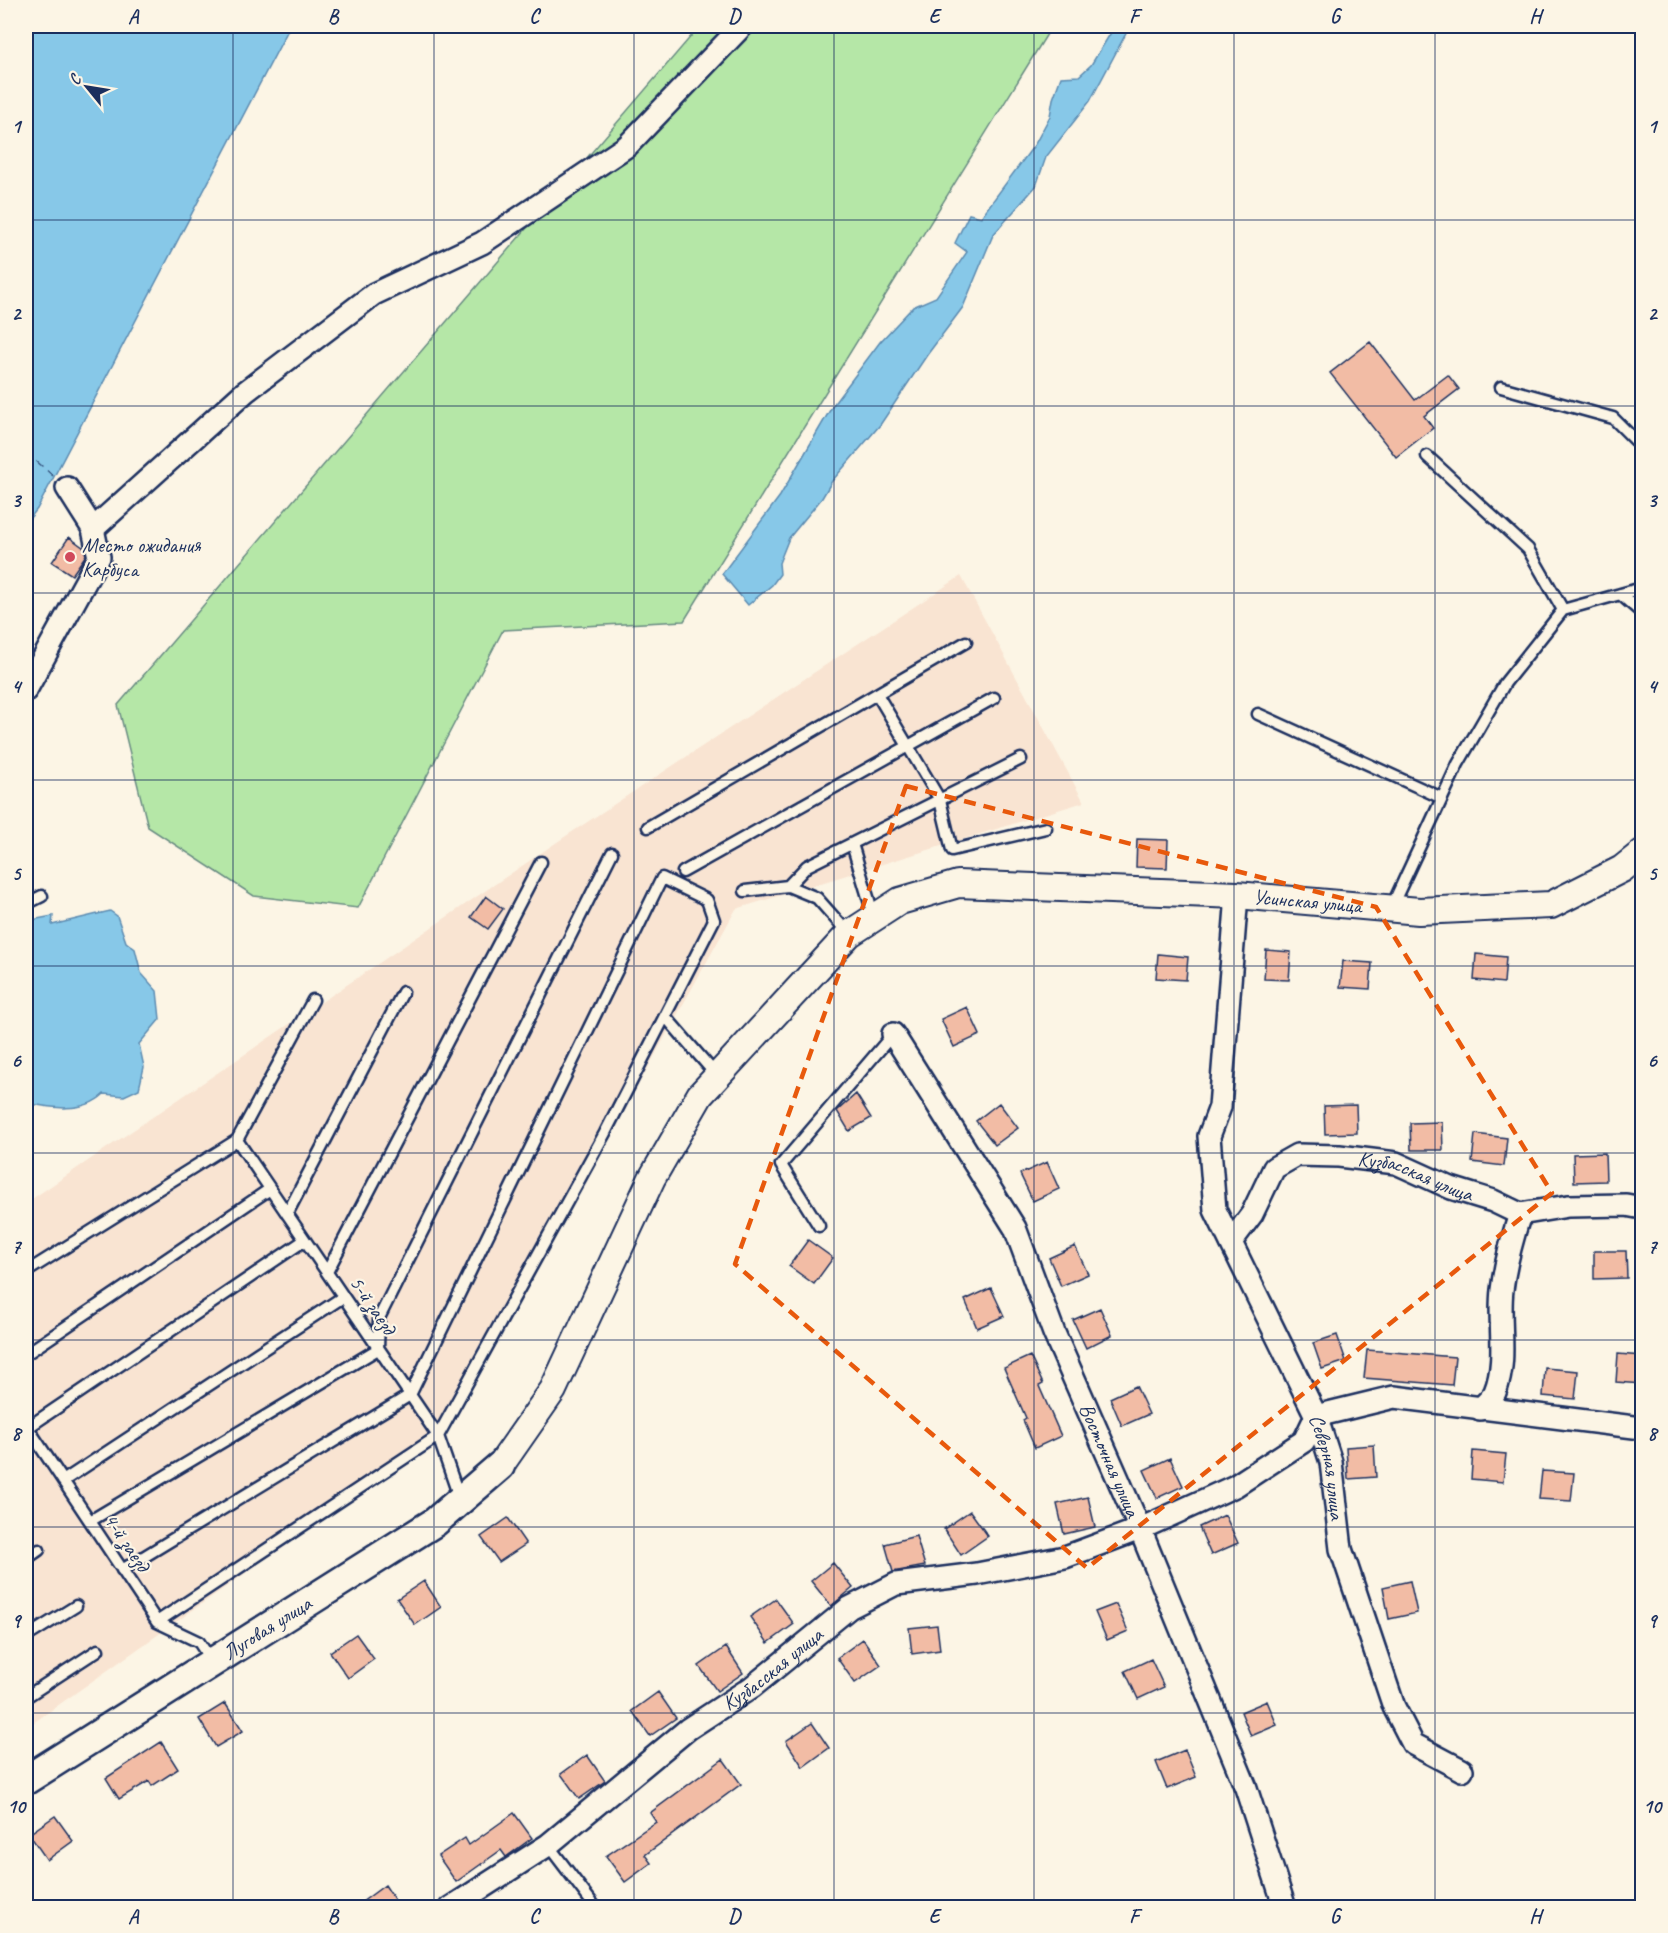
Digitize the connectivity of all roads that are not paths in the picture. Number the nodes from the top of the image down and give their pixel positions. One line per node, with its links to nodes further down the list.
1 (742, 26): 6 (street)
2 (1501, 387): 3 (lane)
3 (1642, 447)
4 (1426, 456): 9 (lane)
5 (67, 488): 6 (street)
6 (93, 529): 12 (street)
7 (1642, 588): 8 (lane)
8 (1620, 594): 9 (lane); 10 (lane)
9 (1563, 610): 18 (lane)
10 (1642, 613)
11 (966, 642): 13 (lane)
12 (26, 690)
13 (877, 694): 16 (lane); 20 (lane)
14 (994, 698): 16 (lane)
15 (1257, 714): 18 (lane)
16 (908, 746): 19 (lane); 26 (lane)
17 (1021, 759): 19 (lane)
18 (1442, 798): 32 (lane)
19 (940, 800): 21 (lane); 22 (lane)
20 (648, 827)
21 (1046, 828)
22 (852, 843): 27 (lane); 33 (lane)
23 (612, 853): 51 (lane)
24 (1642, 853): 32 (street, Усинская улица)
25 (540, 862): 49 (lane)
26 (683, 872)
27 (788, 886): 28 (lane); 34 (lane)
28 (745, 891)
29 (1237, 895): 32 (street, Усинская улица); 33 (street, Усинская улица); 47 (street)
30 (42, 896): 31 (lane)
31 (26, 903)
32 (1391, 908)
33 (874, 918): 34 (street, Усинская улица)
34 (849, 934): 39 (street, Усинская улица)
35 (404, 992): 43 (lane)
36 (313, 1000): 40 (lane)
37 (664, 1016): 39 (lane); 53 (lane); 58 (lane)
38 (893, 1034): 45 (lane); 63 (street, Восточная улица)
39 (717, 1076): 59 (street, Усинская улица)
40 (237, 1140): 41 (lane, 5-й заезд); 48 (lane)
41 (270, 1189): 43 (lane, 5-й заезд); 52 (lane)
42 (1642, 1208): 44 (street)
43 (287, 1214): 46 (lane, 5-й заезд)
44 (1520, 1214): 47 (street, Кузбасская улица); 54 (street)
45 (819, 1226)
46 (305, 1240): 49 (lane, 5-й заезд); 56 (lane)
47 (1231, 1242): 55 (street)
48 (26, 1272)
49 (327, 1272): 50 (lane, 5-й заезд)
50 (343, 1297): 51 (lane, 5-й заезд); 60 (lane)
51 (378, 1348): 53 (lane, 5-й заезд); 62 (lane)
52 (26, 1354)
53 (410, 1395): 58 (lane, 5-й заезд); 66 (lane)
54 (1480, 1409): 55 (street, Северная улица); 57 (street, Северная улица)
55 (1316, 1416): 63 (street, Кузбасская улица); 73 (street, Северная улица)
56 (26, 1427): 60 (lane, 4-й заезд)
57 (1642, 1428)
58 (438, 1436): 61 (lane, 5-й заезд); 68 (lane)
59 (500, 1466): 61 (main road, Луговая улица)
60 (63, 1481): 62 (lane, 4-й заезд)
61 (460, 1500): 71 (main road, Луговая улица)
62 (90, 1521): 66 (lane, 4-й заезд)
63 (1140, 1530): 75 (street, Кузбасская улица); 78 (street, Восточная улица)
64 (39, 1550): 65 (lane)
65 (26, 1559)
66 (123, 1570): 68 (lane, 4-й заезд)
67 (76, 1606): 69 (lane)
68 (157, 1622): 71 (lane)
69 (26, 1637)
70 (98, 1650): 72 (lane)
71 (213, 1662): 74 (main road, Луговая улица)
72 (26, 1697)
73 (1462, 1770)
74 (26, 1780)
75 (548, 1845): 76 (street, Кузбасская улица); 77 (lane)
76 (450, 1908)
77 (596, 1908)
78 (1285, 1908)

